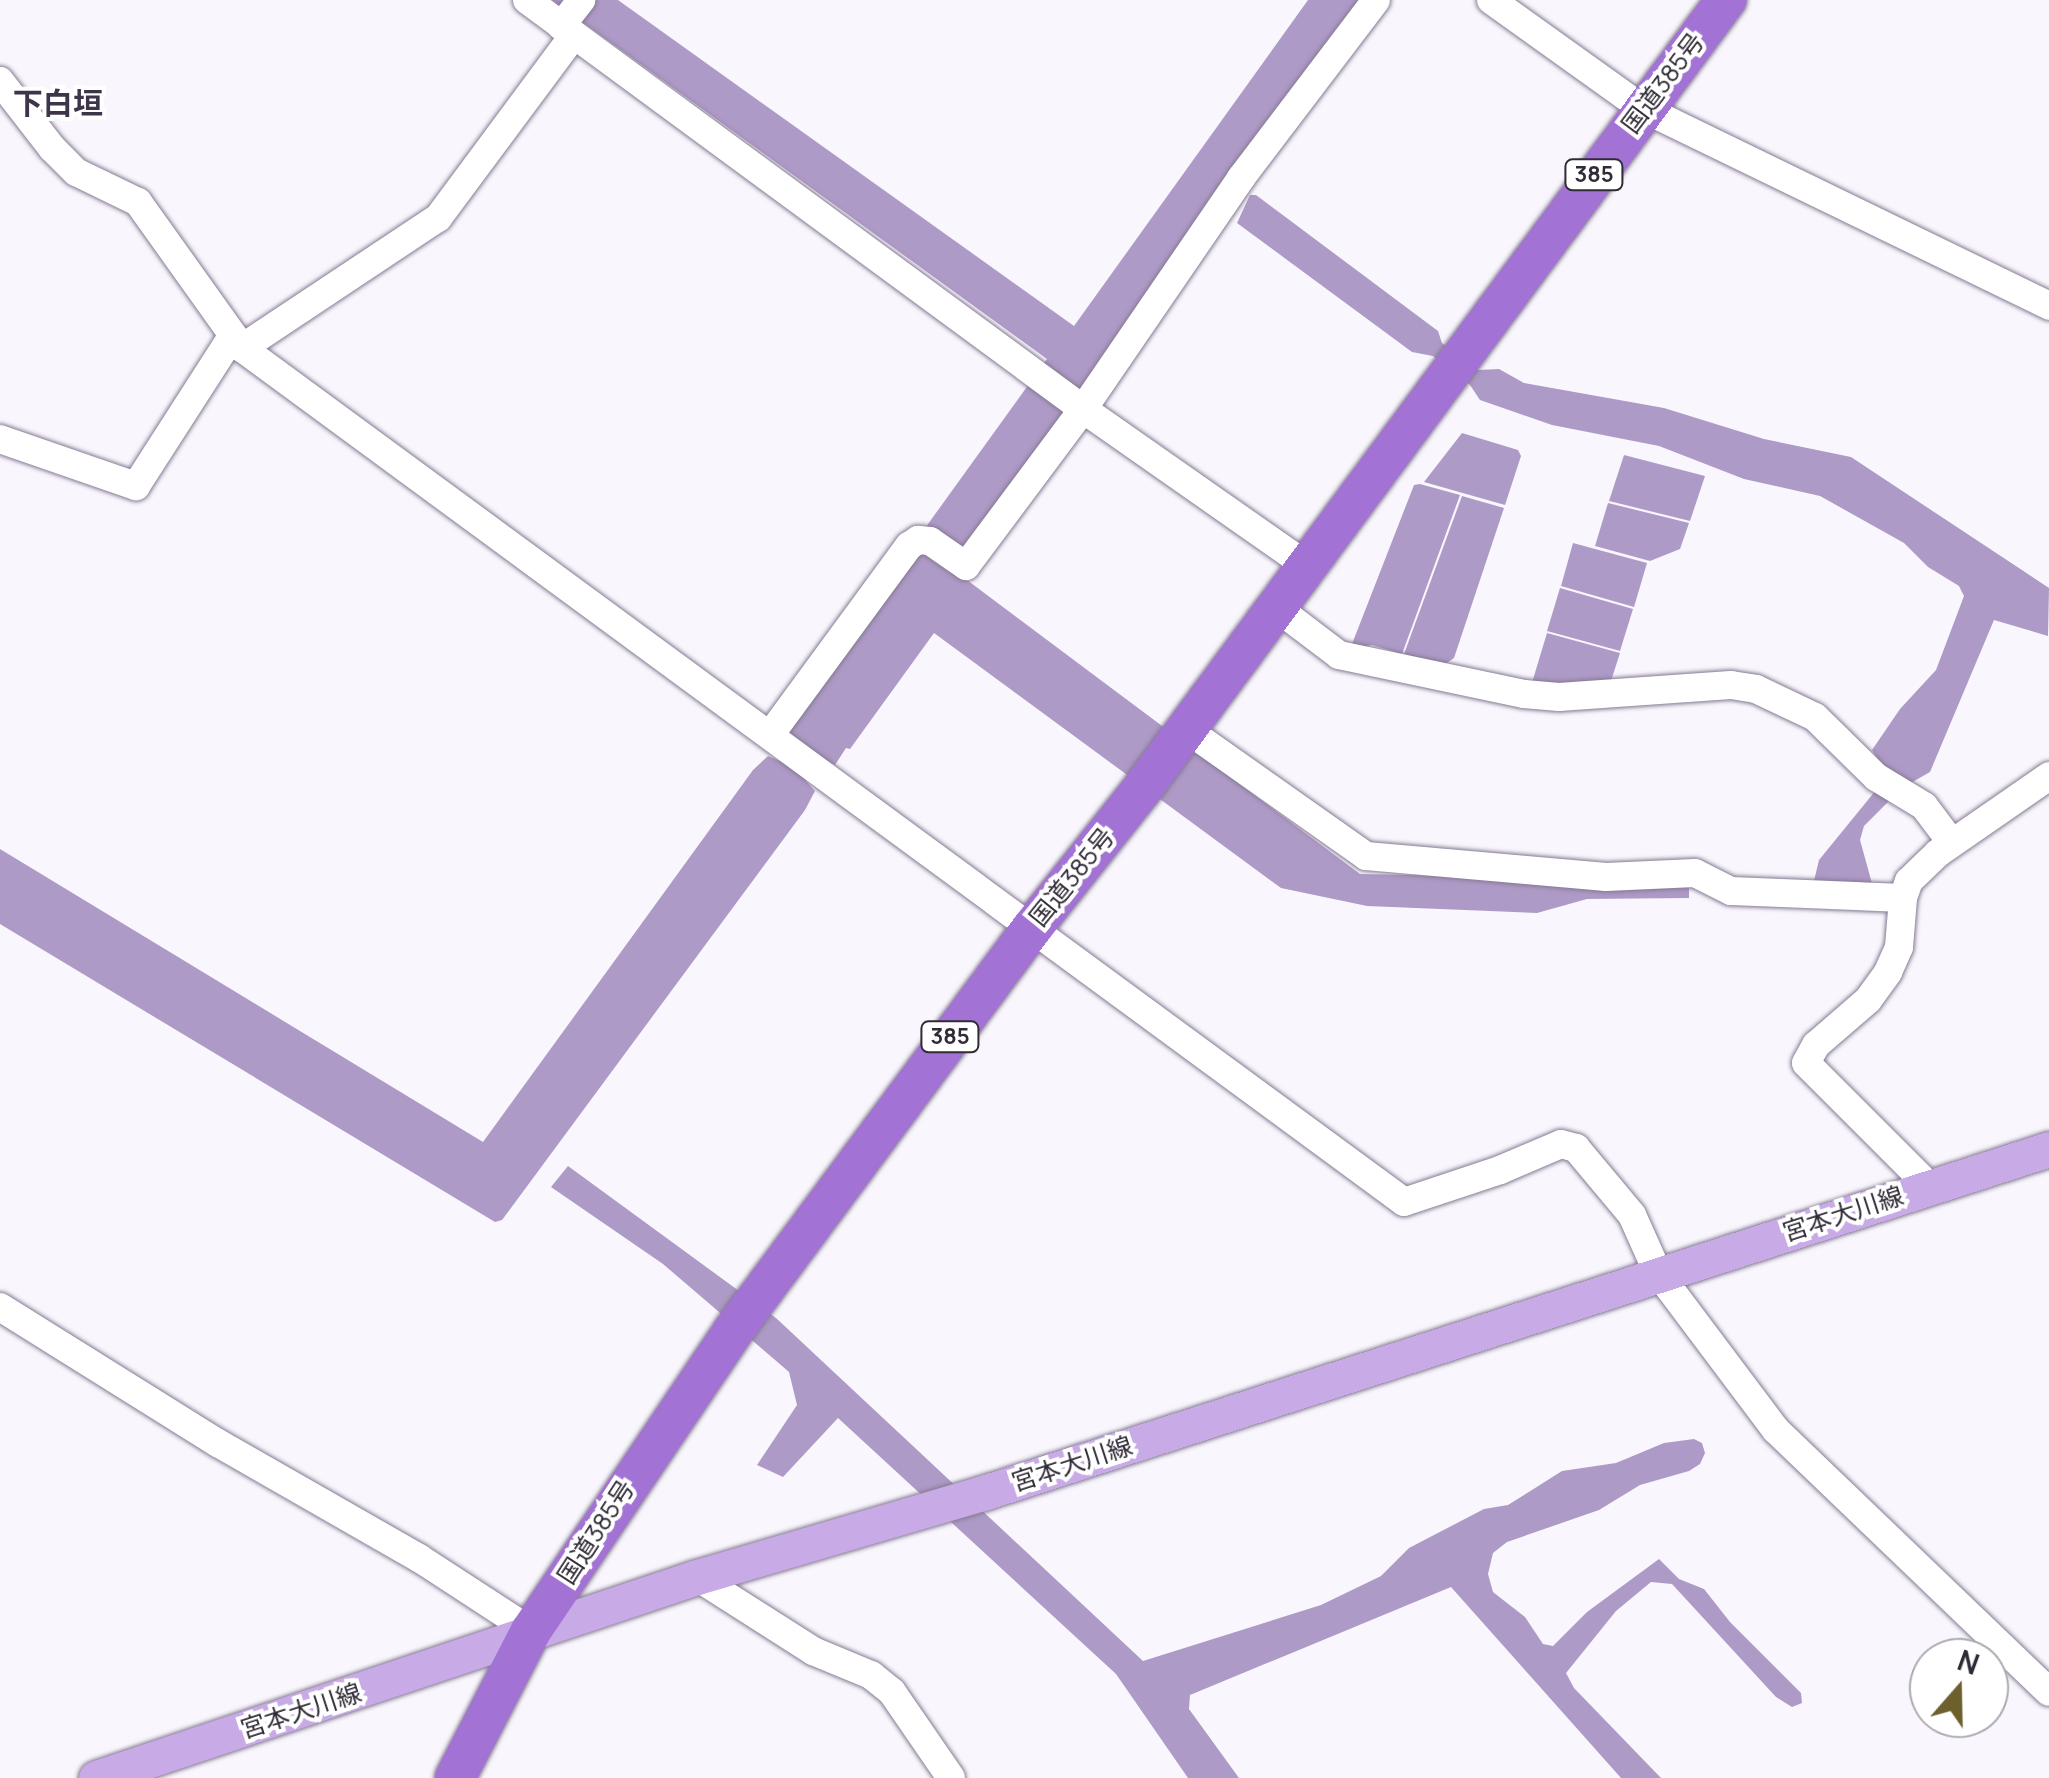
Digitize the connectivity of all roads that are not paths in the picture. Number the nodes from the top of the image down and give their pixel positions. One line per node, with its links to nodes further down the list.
1 (527, 0): 6 (street)
2 (581, 0): 6 (street)
3 (1376, 0): 11 (street)
4 (1490, 0): 8 (street)
5 (1726, 0): 8 (highway, 国道385号 / 385)
6 (568, 31): 10 (street); 11 (street)
7 (0, 80): 10 (street)
8 (1642, 108): 9 (street); 13 (highway, 国道385号 / 385)
9 (2049, 306)
10 (238, 342): 12 (street); 16 (street)
11 (1083, 409): 13 (street); 16 (street)
12 (0, 438)
13 (1306, 565): 14 (highway, 国道385号 / 385)
14 (1277, 608): 15 (highway, 国道385号 / 385); 18 (street)
15 (1186, 729): 19 (street); 20 (highway, 国道385号 / 385)
16 (774, 738): 20 (street)
17 (2049, 776): 18 (street)
18 (1952, 843): 19 (street)
19 (1903, 898): 22 (street)
20 (1032, 928): 23 (street); 26 (highway, 国道385号 / 385)
21 (2049, 1149): 22 (main road, 宮本大川線)
22 (1930, 1186): 23 (main road, 宮本大川線)
23 (1658, 1274): 25 (main road, 宮本大川線); 27 (street)
24 (0, 1307): 26 (street)
25 (697, 1576): 26 (main road, 宮本大川線); 30 (street)
26 (530, 1631): 28 (main road, 宮本大川線); 29 (highway, 国道385号 / 385)
27 (2049, 1692)
28 (96, 1778)
29 (455, 1778)
30 (951, 1778)

